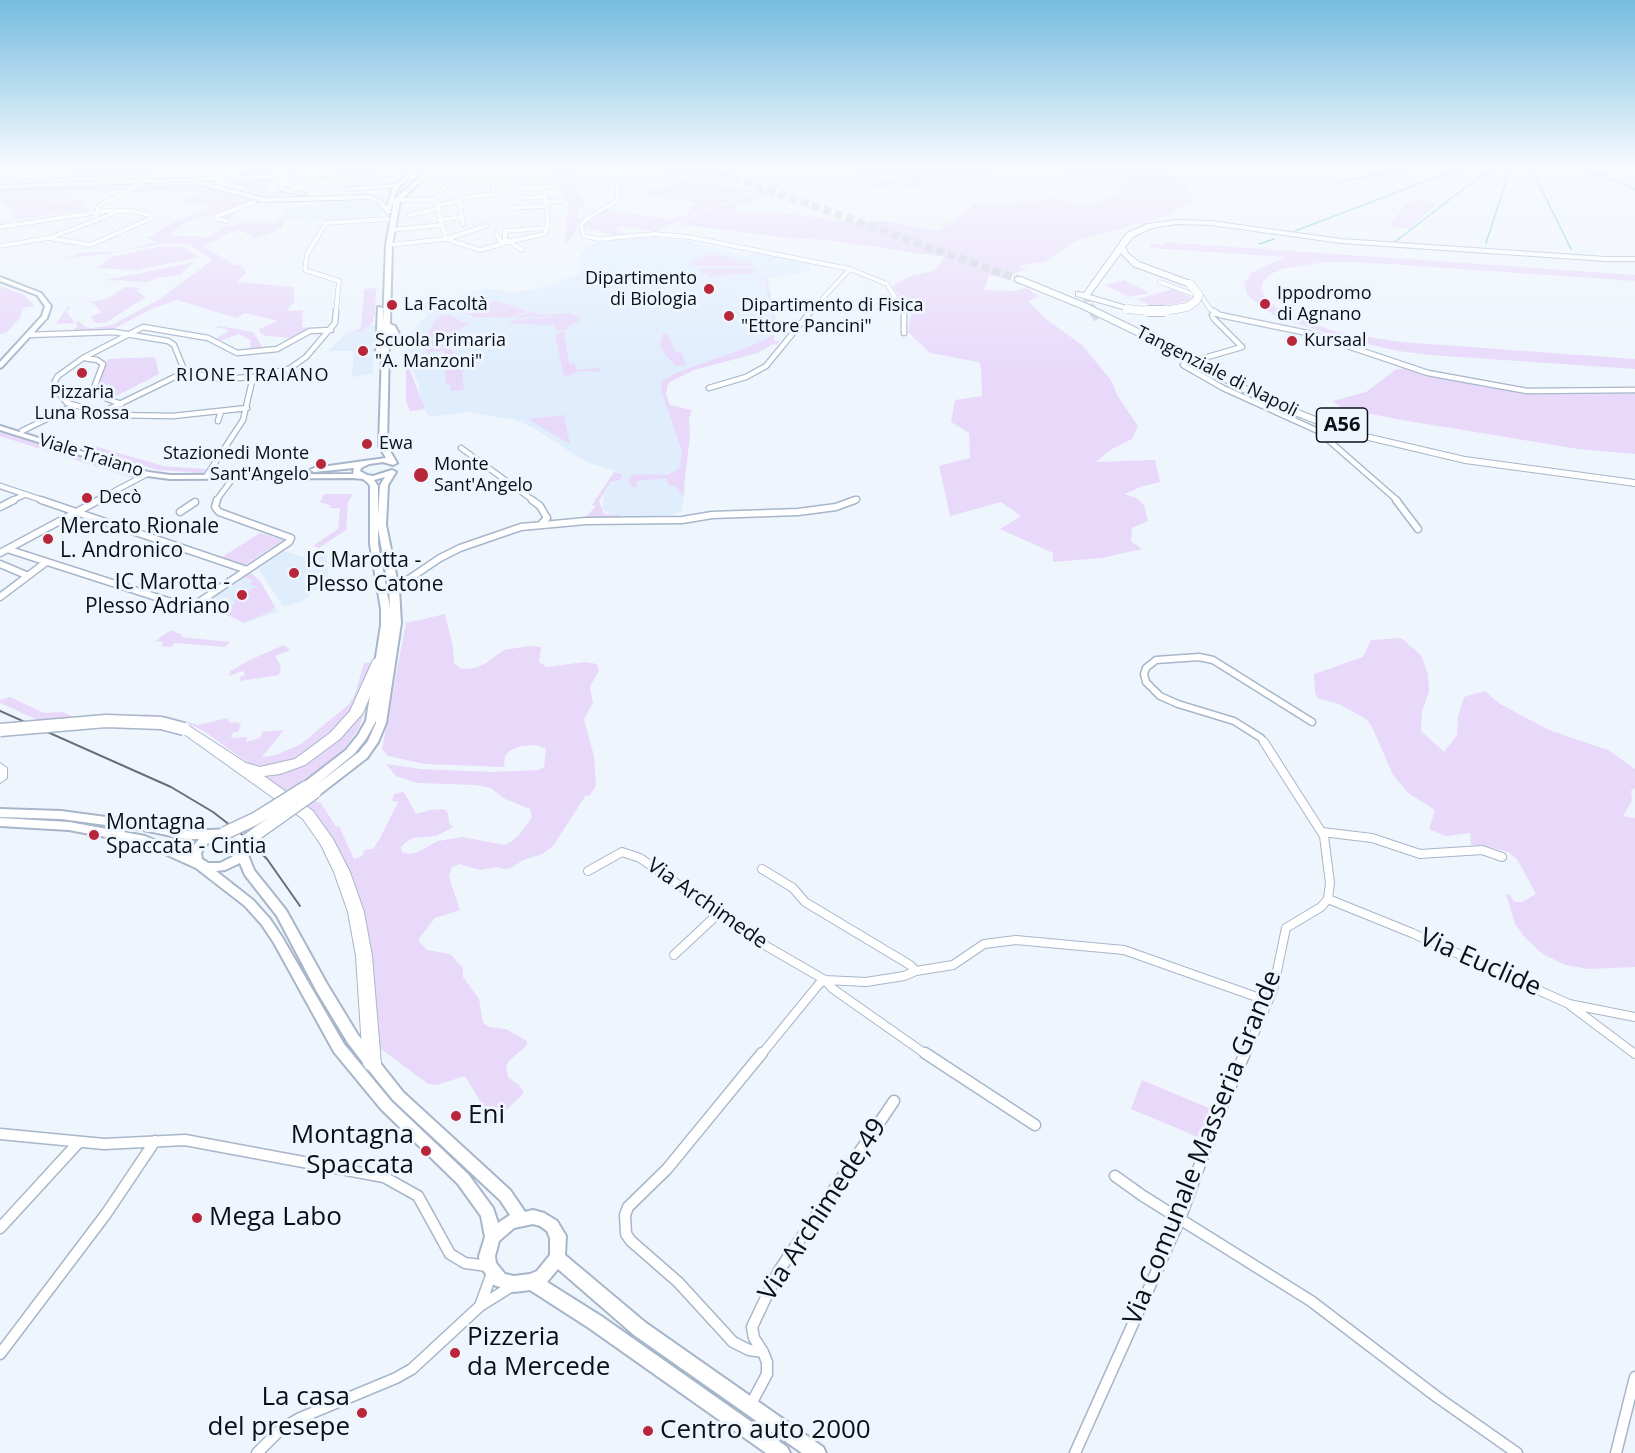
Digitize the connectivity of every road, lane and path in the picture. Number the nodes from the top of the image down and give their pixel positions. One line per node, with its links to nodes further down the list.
1 (66, 232): 15 (street)
2 (120, 232): 15 (street)
3 (322, 232): 34 (street)
4 (386, 232): 38 (main road)
5 (392, 232): 19 (main road)
6 (407, 232): 17 (street)
7 (443, 232): 16 (street)
8 (468, 232): 16 (street)
9 (504, 232): 18 (street)
10 (546, 232): 18 (street)
11 (583, 232): 23 (street)
12 (1137, 232): 21 (highway)
13 (1267, 232): 22 (highway)
14 (496, 234): 18 (street)
15 (50, 238): 20 (street)
16 (446, 239): 17 (street); 18 (street)
17 (409, 243): 19 (street)
18 (506, 243)
19 (389, 245): 38 (main road)
20 (0, 246)
21 (1122, 247): 28 (highway, bridge); 29 (highway)
22 (1635, 259)
23 (850, 269): 35 (street); 46 (street)
24 (1029, 273): 28 (highway, Tangenziale di Napoli / A56)
25 (1018, 279): 42 (highway, Tangenziale di Napoli / A56)
26 (0, 281): 37 (main road)
27 (1160, 282): 30 (street)
28 (1074, 292): 63 (highway, Tangenziale di Napoli / A56)
29 (1087, 294)
30 (1195, 295)
31 (1202, 297): 32 (street)
32 (1217, 313): 40 (street); 47 (street)
33 (1099, 318): 42 (highway)
34 (331, 330): 36 (street); 45 (street)
35 (904, 333)
36 (127, 334): 37 (street); 39 (street); 44 (street)
37 (25, 335): 41 (main road); 43 (main road)
38 (385, 341): 57 (main road); 59 (main road)
39 (83, 358): 48 (street); 49 (street)
40 (1204, 358)
41 (0, 360)
42 (1187, 360): 65 (highway, Tangenziale di Napoli / A56); 74 (street)
43 (0, 366)
44 (184, 372): 45 (street); 48 (street)
45 (253, 377): 50 (street)
46 (709, 388)
47 (1635, 390)
48 (121, 404): 52 (street)
49 (73, 406): 52 (street); 55 (street)
50 (247, 408): 51 (street); 62 (street)
51 (221, 411): 52 (street); 53 (street)
52 (101, 414)
53 (218, 421)
54 (0, 426): 55 (main road, Viale Traiano)
55 (20, 432): 60 (main road, Viale Traiano)
56 (461, 448): 73 (street)
57 (371, 461): 58 (main road, Viale Traiano); 59 (main road)
58 (360, 465): 61 (main road, Viale Traiano); 64 (main road)
59 (392, 468): 64 (main road, Viale Traiano); 82 (main road)
60 (149, 472): 62 (main road, Viale Traiano); 71 (street)
61 (234, 476): 62 (main road, Viale Traiano); 64 (main road, Viale Traiano); 79 (street)
62 (206, 477)
63 (1635, 477)
64 (364, 478): 81 (main road)
65 (1635, 483)
66 (0, 486): 67 (street)
67 (24, 495): 70 (street); 71 (street)
68 (857, 499): 73 (street)
69 (195, 502): 72 (street)
70 (0, 507)
71 (75, 512): 75 (street); 79 (street)
72 (180, 512)
73 (539, 524): 82 (street)
74 (1418, 529)
75 (7, 549): 76 (street); 77 (street)
76 (0, 553)
77 (45, 563): 79 (street); 80 (street)
78 (0, 564): 80 (street)
79 (247, 570)
80 (27, 575): 83 (street)
81 (382, 584): 82 (main road); 84 (main road)
82 (394, 589): 90 (main road)
83 (0, 597)
84 (379, 660): 87 (highway); 90 (main road)
85 (1312, 722): 93 (street)
86 (0, 730): 87 (highway, bridge)
87 (236, 763): 110 (highway)
88 (0, 768): 89 (highway)
89 (0, 778)
90 (310, 789): 94 (main road, bridge); 95 (main road, bridge)
91 (0, 813): 94 (main road)
92 (0, 822): 98 (main road)
93 (1322, 832): 97 (street); 101 (street)
94 (222, 834): 95 (main road, bridge); 98 (main road)
95 (246, 841): 96 (main road)
96 (242, 855): 98 (main road); 110 (main road)
97 (1502, 857)
98 (200, 865): 120 (main road)
99 (762, 869): 104 (street)
100 (588, 871): 102 (street, Via Archimede)
101 (1328, 899): 106 (street, Via Comunale Masseria Grande); 107 (street, Via Euclide)
102 (720, 912): 103 (street); 105 (street, Via Archimede)
103 (674, 954)
104 (916, 971): 105 (street); 106 (street)
105 (825, 980): 112 (street, Via Archimede); 126 (street)
106 (1268, 1001): 118 (street, Via Comunale Masseria Grande)
107 (1569, 1004): 108 (street, Via Euclide); 109 (street)
108 (1635, 1017)
109 (1635, 1054)
110 (372, 1064): 117 (main road)
111 (894, 1101): 126 (street, Via Archimede,49)
112 (1035, 1125)
113 (0, 1134): 115 (street)
114 (155, 1141): 115 (street); 122 (street); 127 (street)
115 (79, 1142): 119 (street)
116 (1115, 1176): 118 (street)
117 (521, 1218): 120 (main road); 121 (main road)
118 (1180, 1219): 133 (street, Via Comunale Masseria Grande); 134 (street)
119 (0, 1228)
120 (493, 1237): 122 (main road)
121 (557, 1258): 123 (main road); 129 (main road)
122 (490, 1269): 124 (main road); 125 (street)
123 (532, 1282): 124 (main road); 131 (main road)
124 (514, 1284): 125 (street)
125 (480, 1306): 130 (street)
126 (763, 1352): 129 (street, Via Archimede,49)
127 (0, 1354)
128 (1635, 1377): 135 (street)
129 (751, 1404): 132 (main road)
130 (257, 1453)
131 (781, 1453)
132 (817, 1453)
133 (1075, 1453)
134 (1517, 1453)
135 (1616, 1453)

